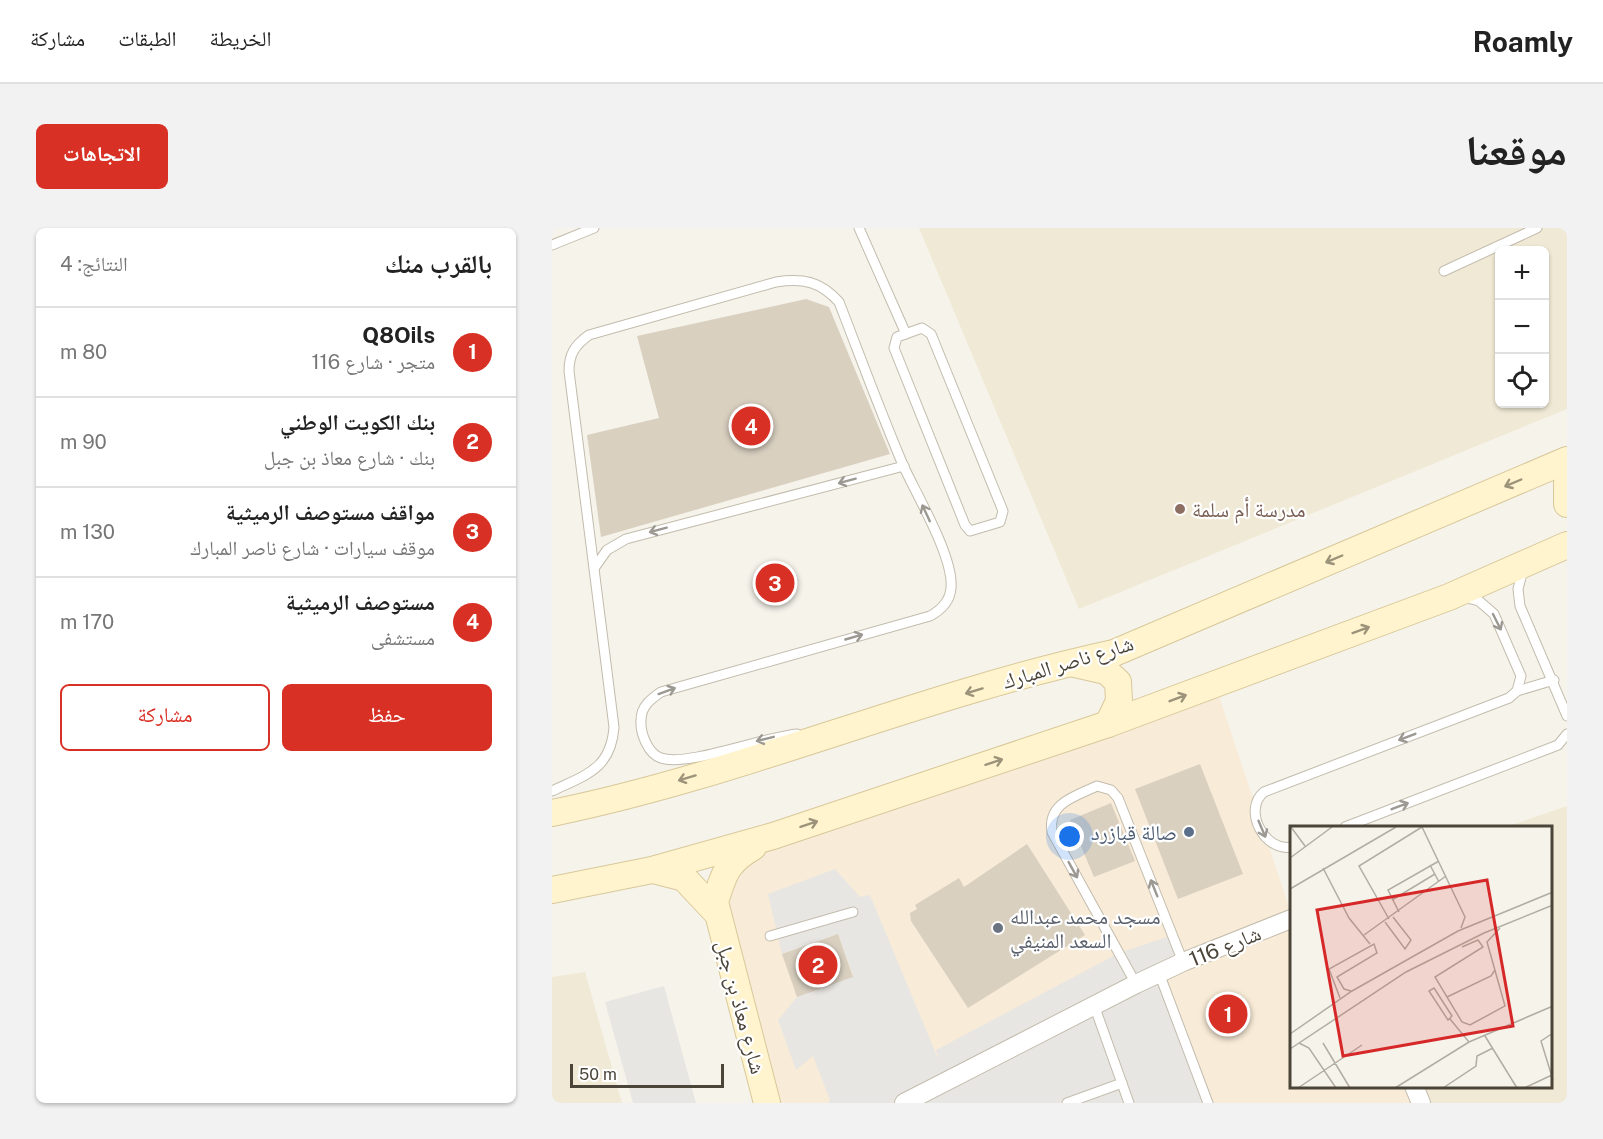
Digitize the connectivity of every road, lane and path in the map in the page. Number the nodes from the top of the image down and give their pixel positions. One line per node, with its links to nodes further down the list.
1 (594, 228): 4 (lane)
2 (859, 228): 6 (lane)
3 (1537, 228): 5 (lane)
4 (552, 245)
5 (1444, 271)
6 (906, 334): 6 (lane)
7 (1567, 460): 15 (street, شارع ناصر المبارك, one-way to 15)
8 (904, 466): 13 (lane, one-way to 13); 13 (lane); 21 (lane, one-way to 8)
9 (1567, 483): 10 (street)
10 (1567, 504)
11 (1567, 545): 12 (street)
12 (1525, 564): 14 (street); 16 (lane)
13 (594, 568): 22 (lane)
14 (1449, 597): 17 (lane, one-way to 17); 19 (street, one-way to 14)
15 (1068, 663): 19 (street); 21 (street, شارع ناصر المبارك, one-way to 21)
16 (1554, 680): 17 (lane); 18 (lane)
17 (1518, 691): 26 (lane, one-way to 26)
18 (1567, 716)
19 (1108, 724): 25 (street, one-way to 19)
20 (1567, 734): 24 (lane, one-way to 20)
21 (823, 735): 23 (street, شارع ناصر المبارك, one-way to 23)
22 (552, 791)
23 (552, 813)
24 (1348, 826)
25 (773, 836): 27 (street); 29 (street, شارع معاذ بن جبل)
26 (1290, 847)
27 (652, 870): 28 (street); 29 (street, شارع معاذ بن جبل)
28 (552, 890)
29 (716, 911): 39 (street, شارع معاذ بن جبل)
30 (853, 912): 32 (lane)
31 (1290, 920): 33 (street, شارع 116)
32 (770, 936)
33 (1184, 962): 34 (street, شارع 116); 35 (lane, one-way to 35)
34 (1159, 973): 35 (street, شارع 116); 43 (lane)
35 (1136, 984): 36 (street, شارع 116)
36 (1094, 1005): 37 (lane); 40 (street, شارع 116)
37 (1122, 1083): 41 (lane); 42 (lane)
38 (1415, 1088): 44 (street)
39 (767, 1103)
40 (904, 1103)
41 (1067, 1103)
42 (1129, 1103)
43 (1208, 1103)
44 (1421, 1103)

